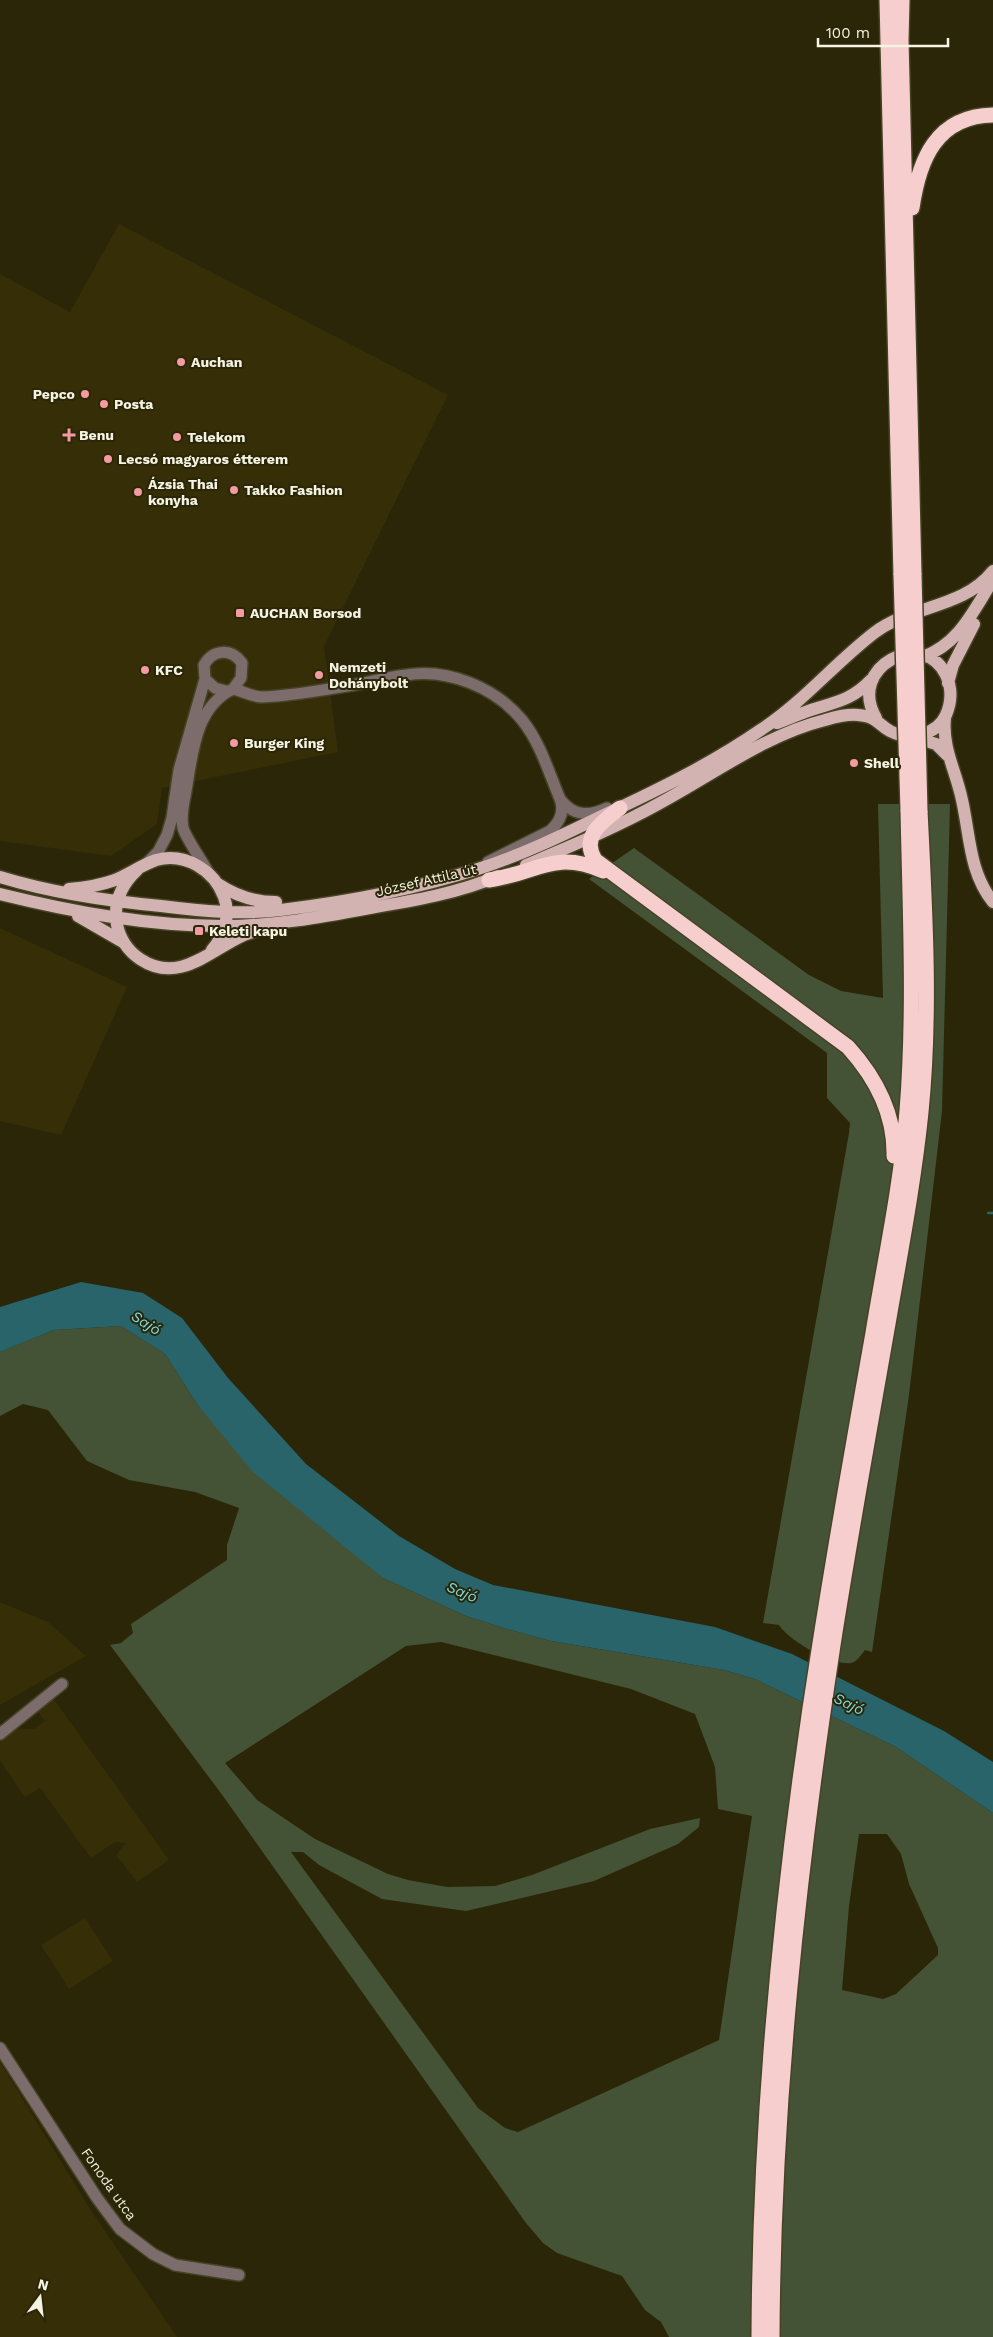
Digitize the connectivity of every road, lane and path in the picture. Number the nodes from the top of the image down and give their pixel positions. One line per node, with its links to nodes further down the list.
1 (887, 0): 6 (highway)
2 (902, 0): 4 (highway)
3 (991, 116): 4 (highway)
4 (906, 247): 6 (highway)
5 (993, 571): 18 (main road)
6 (907, 575): 24 (highway, bridge)
7 (993, 580): 9 (main road)
8 (993, 593): 13 (main road)
9 (923, 656): 11 (main road); 13 (main road)
10 (241, 678): 12 (street); 14 (street); 15 (street)
11 (873, 678): 16 (main road); 18 (main road)
12 (205, 679): 14 (street); 26 (street)
13 (948, 683): 17 (main road)
14 (230, 690): 15 (street); 27 (street)
15 (276, 695): 22 (street)
16 (876, 718): 19 (main road); 25 (main road, József Attila út)
17 (945, 718): 19 (main road); 20 (main road)
18 (763, 729): 21 (main road, József Attila út)
19 (909, 736): 20 (main road)
20 (948, 755): 36 (main road)
21 (664, 786): 22 (street); 23 (main road, József Attila út)
22 (560, 799): 28 (street)
23 (620, 808): 25 (highway); 28 (main road, József Attila út)
24 (914, 810): 44 (highway); 45 (highway)
25 (592, 837): 28 (main road, József Attila út); 29 (highway)
26 (141, 868): 27 (main road); 32 (main road); 34 (main road)
27 (208, 872): 31 (main road)
28 (485, 874): 29 (highway); 35 (main road, József Attila út); 40 (main road, József Attila út)
29 (614, 876): 44 (highway)
30 (0, 877): 32 (main road, József Attila út)
31 (218, 883): 35 (main road); 38 (main road)
32 (54, 891): 34 (main road, József Attila út)
33 (0, 894): 37 (main road, József Attila út)
34 (117, 902): 38 (main road, József Attila út); 39 (main road)
35 (328, 902): 38 (main road, József Attila út)
36 (993, 902)
37 (50, 906): 39 (main road, József Attila út); 42 (main road)
38 (227, 912): 41 (main road)
39 (116, 918): 41 (main road, József Attila út); 42 (main road)
40 (283, 922): 41 (main road, József Attila út); 43 (main road)
41 (225, 926): 43 (main road)
42 (125, 944): 43 (main road)
43 (208, 955)
44 (893, 1218): 45 (highway)
45 (827, 1641): 48 (highway)
46 (62, 1684): 47 (street)
47 (0, 1734)
48 (804, 1803): 51 (highway); 52 (highway)
49 (0, 2048): 50 (street, Fonoda utca)
50 (239, 2276)
51 (759, 2337)
52 (772, 2337)

